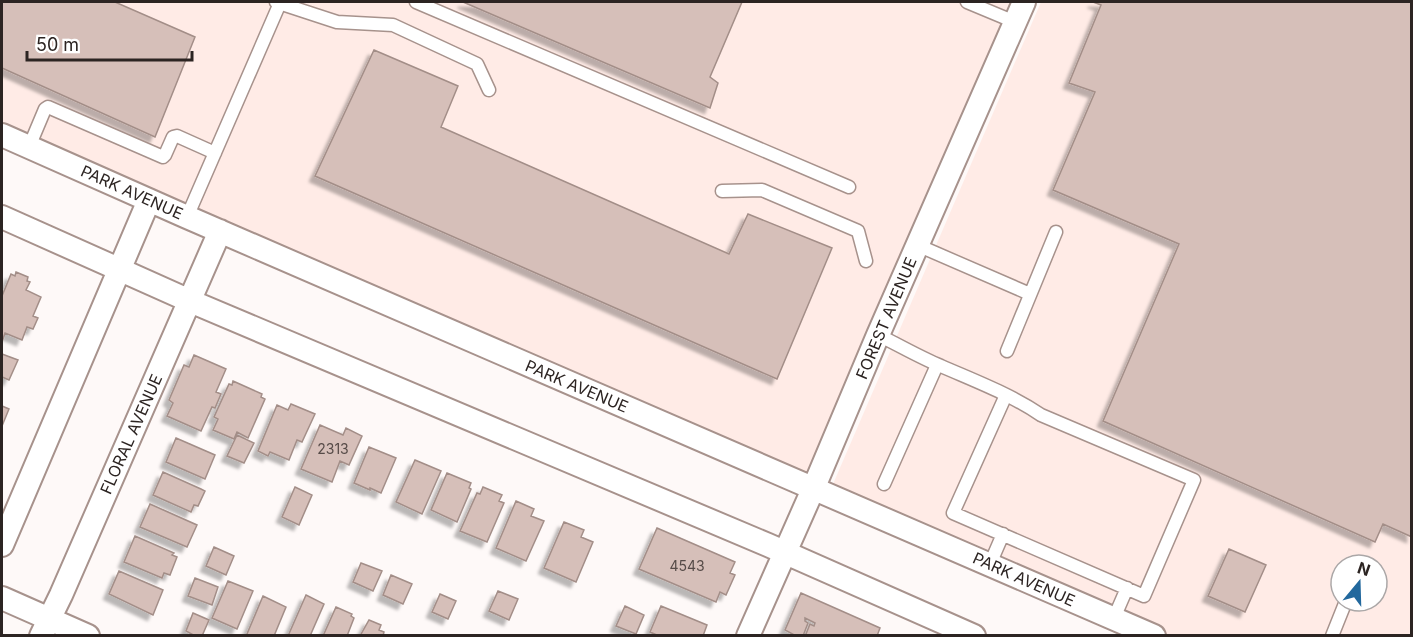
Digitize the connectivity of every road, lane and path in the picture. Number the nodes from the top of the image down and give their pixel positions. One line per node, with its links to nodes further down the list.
1 (278, 2): 6 (lane); 9 (lane)
2 (416, 2): 10 (lane)
3 (967, 2): 5 (lane)
4 (1024, 2): 5 (street, FOREST AVENUE)
5 (1015, 22): 17 (street, FOREST AVENUE)
6 (489, 90)
7 (2, 135): 8 (street, PARK AVENUE)
8 (29, 147): 9 (lane); 12 (street, PARK AVENUE)
9 (215, 153): 13 (lane)
10 (849, 186)
11 (722, 191): 18 (lane)
12 (149, 200): 13 (street, PARK AVENUE); 19 (street)
13 (187, 217): 15 (street, PARK AVENUE)
14 (2, 218): 19 (street)
15 (220, 231): 21 (street, FLORAL AVENUE); 27 (street, PARK AVENUE)
16 (1056, 232): 20 (lane)
17 (917, 245): 20 (lane); 22 (street, FOREST AVENUE)
18 (866, 261)
19 (120, 270): 21 (street); 29 (street)
20 (1030, 294): 23 (lane)
21 (190, 301): 30 (street); 36 (street, FLORAL AVENUE)
22 (878, 335): 24 (lane); 27 (street, FOREST AVENUE)
23 (1007, 351)
24 (937, 365): 25 (lane); 26 (lane)
25 (1006, 395): 28 (lane); 32 (lane)
26 (884, 484)
27 (814, 488): 30 (street, FOREST AVENUE); 31 (street, PARK AVENUE)
28 (1003, 534): 31 (lane); 32 (lane)
29 (2, 545)
30 (784, 552): 38 (street, FOREST AVENUE); 39 (street)
31 (990, 564): 35 (street, PARK AVENUE)
32 (1127, 588): 35 (lane)
33 (2, 598): 36 (street)
34 (1341, 613): 41 (lane)
35 (1114, 618): 40 (street, PARK AVENUE)
36 (45, 627): 37 (street)
37 (88, 636)
38 (748, 636)
39 (974, 636)
40 (1154, 636)
41 (1332, 636)

